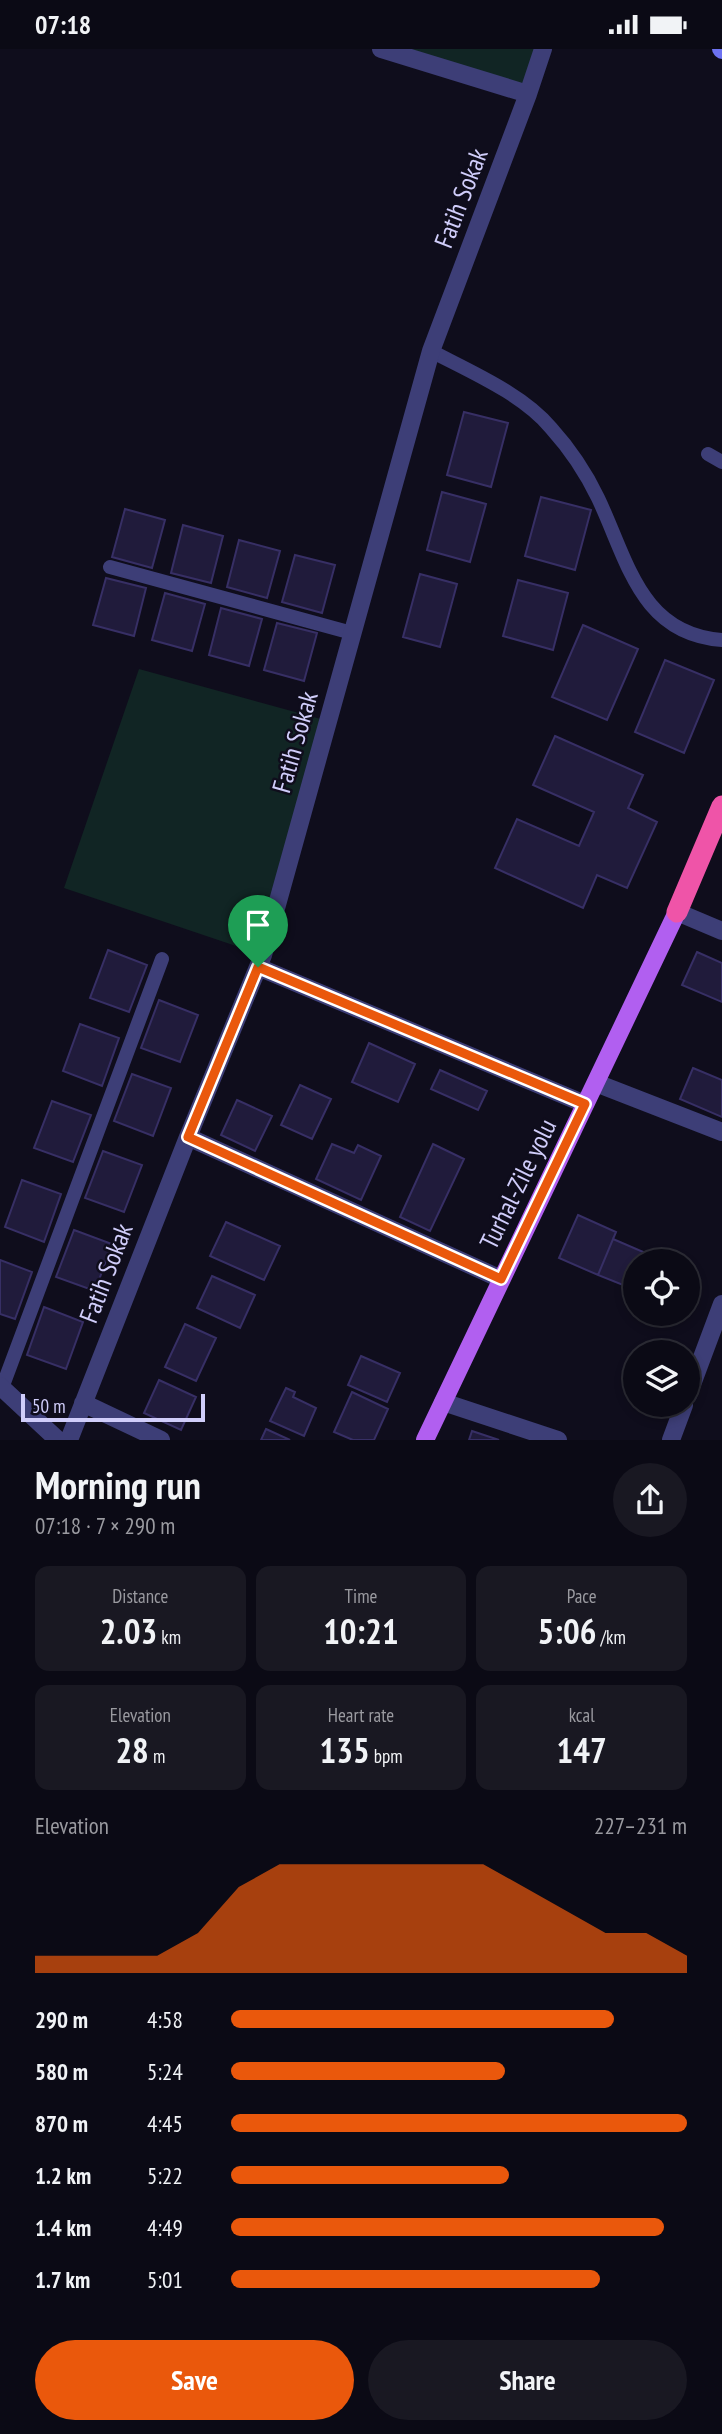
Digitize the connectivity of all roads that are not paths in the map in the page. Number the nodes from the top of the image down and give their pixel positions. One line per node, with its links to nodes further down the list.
1 (381, 49): 3 (street)
2 (543, 49): 3 (street, Fatih Sokak)
3 (528, 94): 4 (street, Fatih Sokak)
4 (431, 351): 8 (street, Fatih Sokak); 9 (lane)
5 (708, 454): 6 (lane)
6 (722, 462)
7 (110, 567): 8 (lane)
8 (352, 633): 15 (street, Fatih Sokak)
9 (722, 641)
10 (722, 806): 12 (highway)
11 (722, 823): 12 (highway)
12 (677, 912): 13 (street); 16 (main road, Turhal-Zile yolu)
13 (722, 931)
14 (162, 959): 23 (lane)
15 (258, 967): 17 (street); 19 (street, Fatih Sokak)
16 (596, 1083): 17 (main road, Turhal-Zile yolu); 18 (street)
17 (585, 1104): 20 (main road, Turhal-Zile yolu)
18 (722, 1132)
19 (188, 1137): 20 (street); 25 (street, Fatih Sokak)
20 (501, 1279): 24 (main road, Turhal-Zile yolu)
21 (722, 1304): 22 (street)
22 (700, 1363)
23 (1, 1387): 27 (street)
24 (443, 1402): 30 (main road, Turhal-Zile yolu); 31 (street)
25 (83, 1403): 28 (street, Fatih Sokak); 29 (street)
26 (680, 1417): 32 (street)
27 (58, 1440)
28 (69, 1440)
29 (161, 1440)
30 (425, 1440)
31 (558, 1440)
32 (671, 1440)

